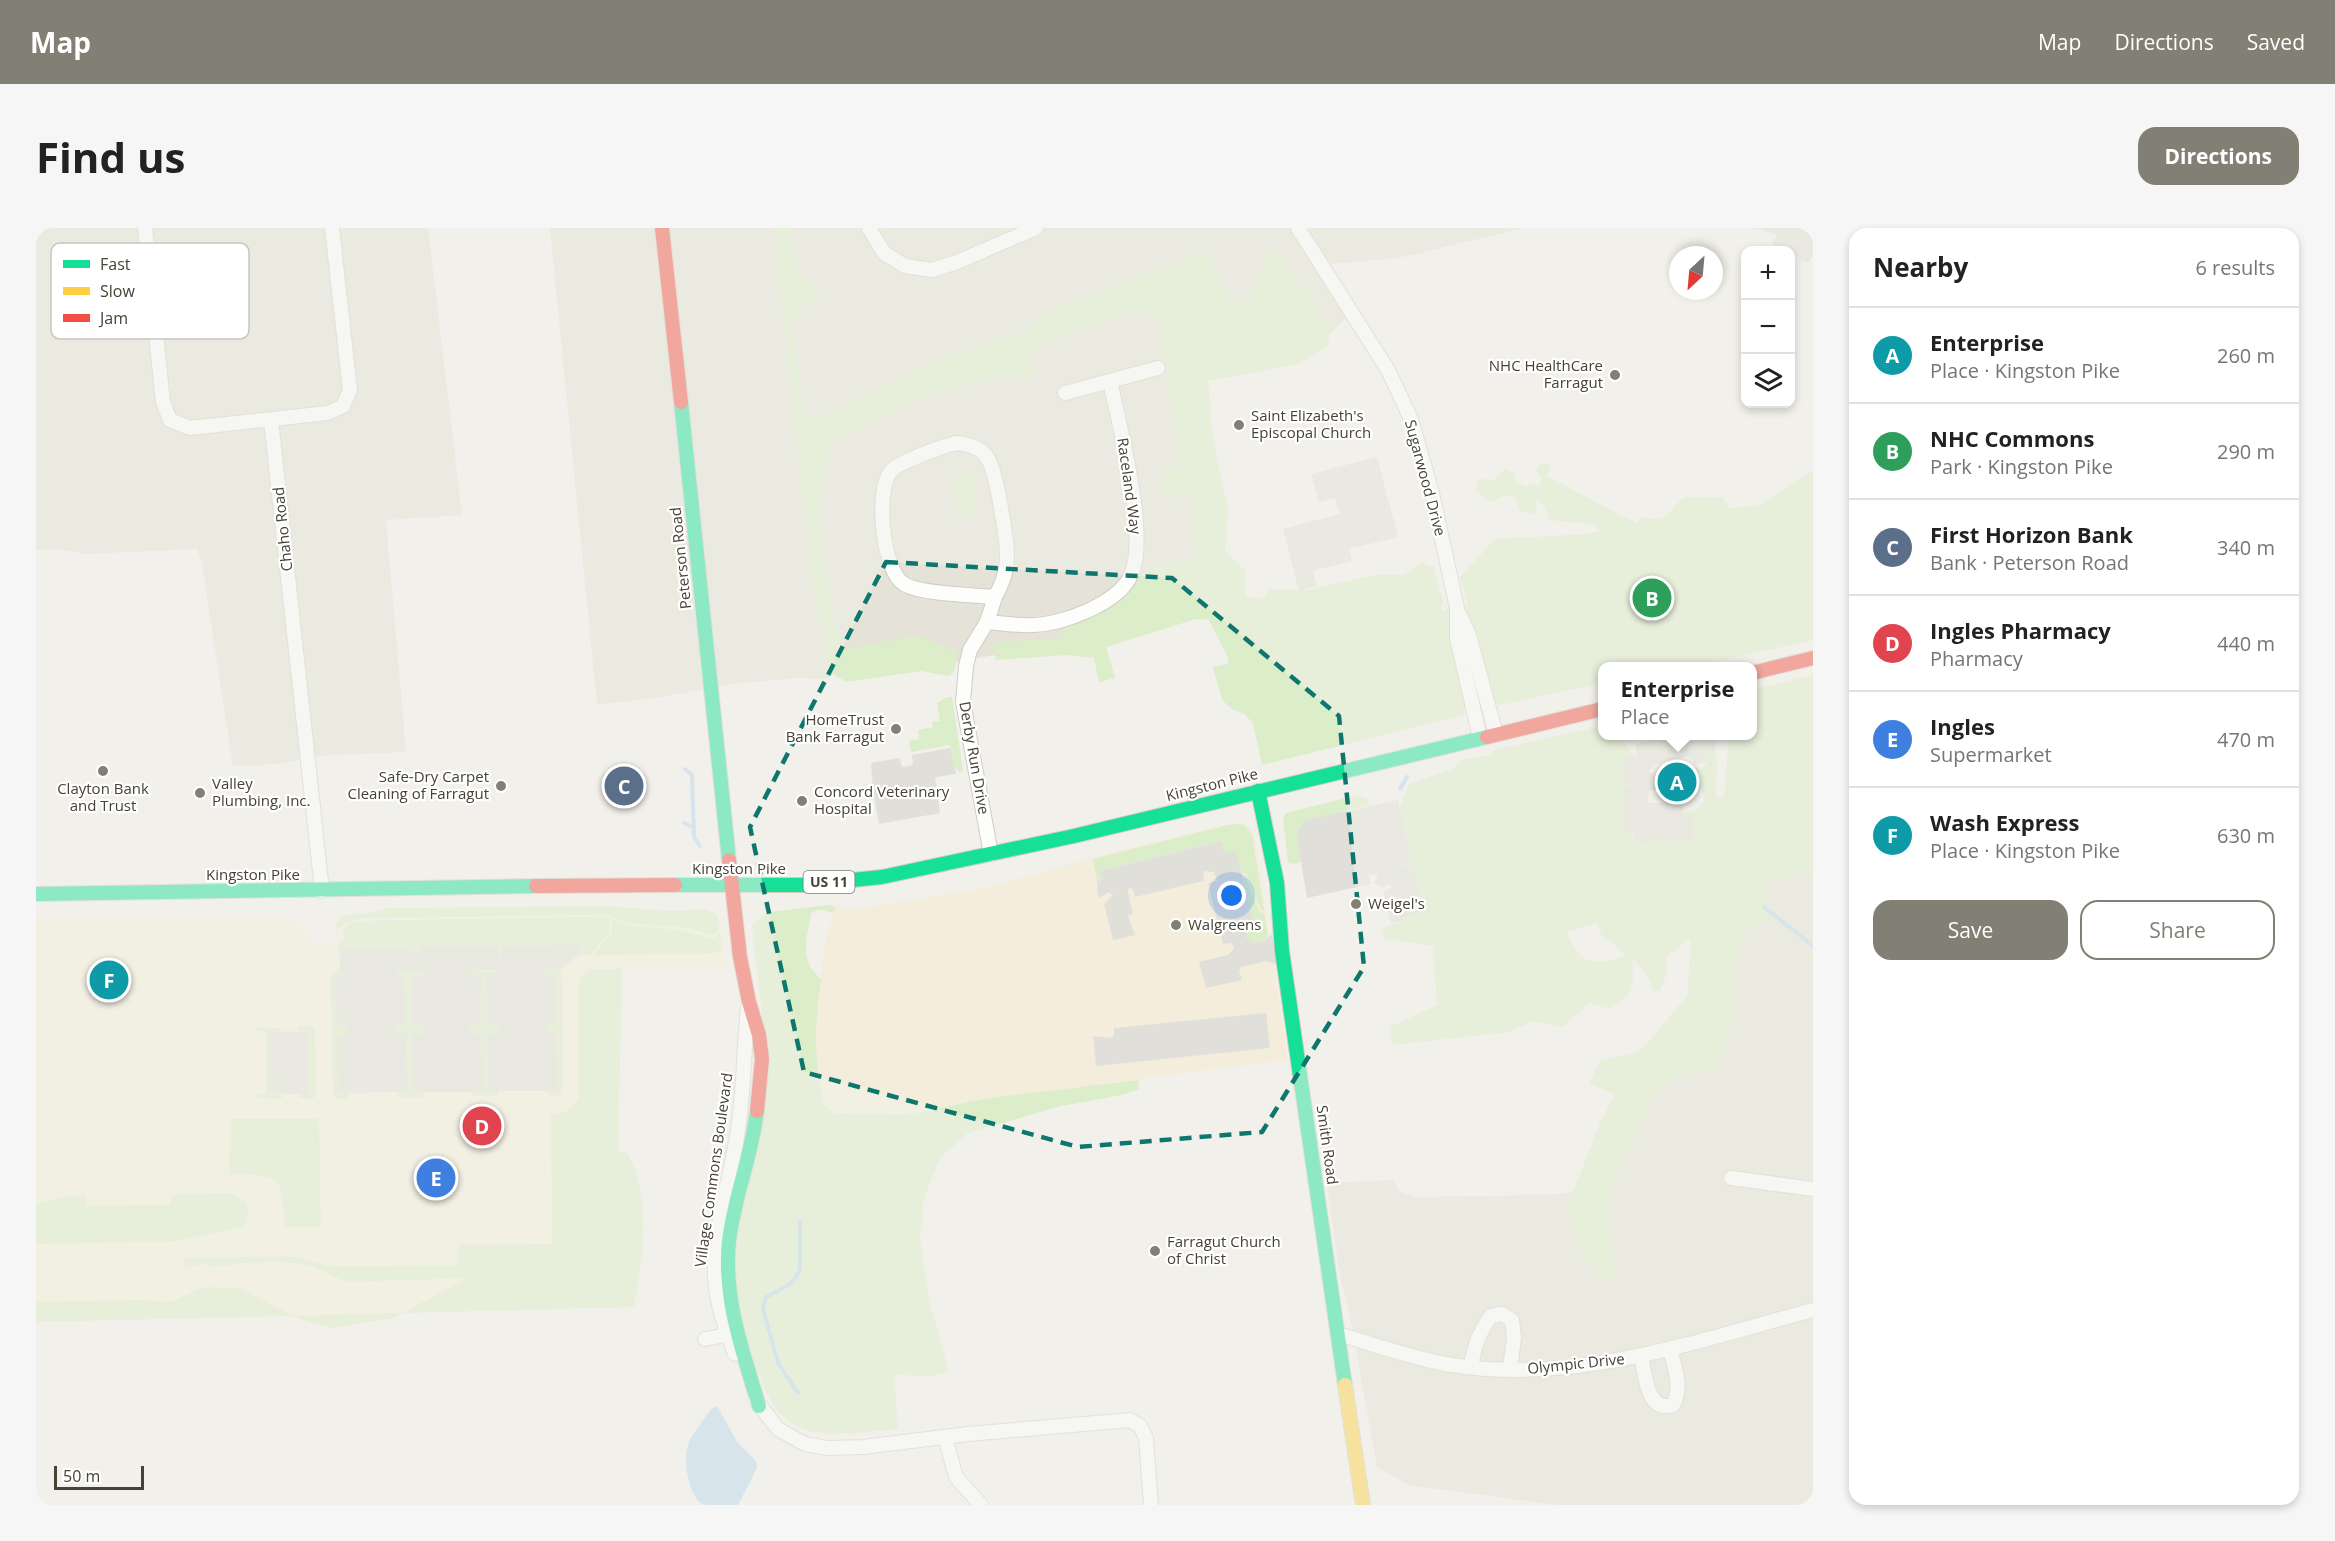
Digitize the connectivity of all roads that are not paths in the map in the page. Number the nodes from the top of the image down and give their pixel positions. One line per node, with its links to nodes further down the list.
1 (145, 228): 7 (street)
2 (333, 228): 12 (street)
3 (662, 228): 23 (street, Peterson Road)
4 (869, 228): 5 (street)
5 (1036, 228)
6 (1298, 228): 15 (street, Sugarwood Drive)
7 (147, 243)
8 (156, 339): 12 (street)
9 (1158, 368): 10 (street)
10 (1110, 381): 11 (street); 14 (street, Raceland Way)
11 (1065, 393)
12 (271, 420): 24 (street, Chaho Road)
13 (995, 597): 13 (street, Derby Run Drive); 14 (street, Derby Run Drive)
14 (987, 622): 22 (street, Derby Run Drive)
15 (1468, 654): 19 (street, Sugarwood Drive); 20 (street, Sugarwood Drive)
16 (1813, 658): 17 (street)
17 (1757, 672)
18 (1598, 710): 19 (street, Kingston Pike / US 11)
19 (1496, 734): 20 (street, Kingston Pike / US 11)
20 (1480, 738): 21 (street, Kingston Pike / US 11)
21 (1258, 791): 22 (street, Kingston Pike / US 11); 30 (street, Smith Road)
22 (991, 854): 23 (street, Kingston Pike / US 11)
23 (731, 885): 24 (street, Kingston Pike / US 11); 29 (street, Village Commons Boulevard)
24 (322, 891): 25 (street, Kingston Pike / US 11)
25 (36, 894)
26 (1731, 1178): 27 (street)
27 (1813, 1189)
28 (1813, 1310): 32 (street, Olympic Drive)
29 (733, 1334): 31 (street); 36 (street, Village Commons Boulevard)
30 (1338, 1334): 34 (street, Olympic Drive); 39 (street, Smith Road)
31 (705, 1339)
32 (1670, 1348): 33 (street, Olympic Drive); 33 (street)
33 (1641, 1355): 35 (street, Olympic Drive)
34 (1470, 1366): 35 (street, Olympic Drive); 35 (street)
35 (1510, 1369)
36 (945, 1437): 37 (street); 38 (street, Village Commons Boulevard)
37 (981, 1505)
38 (1151, 1505)
39 (1363, 1505)

